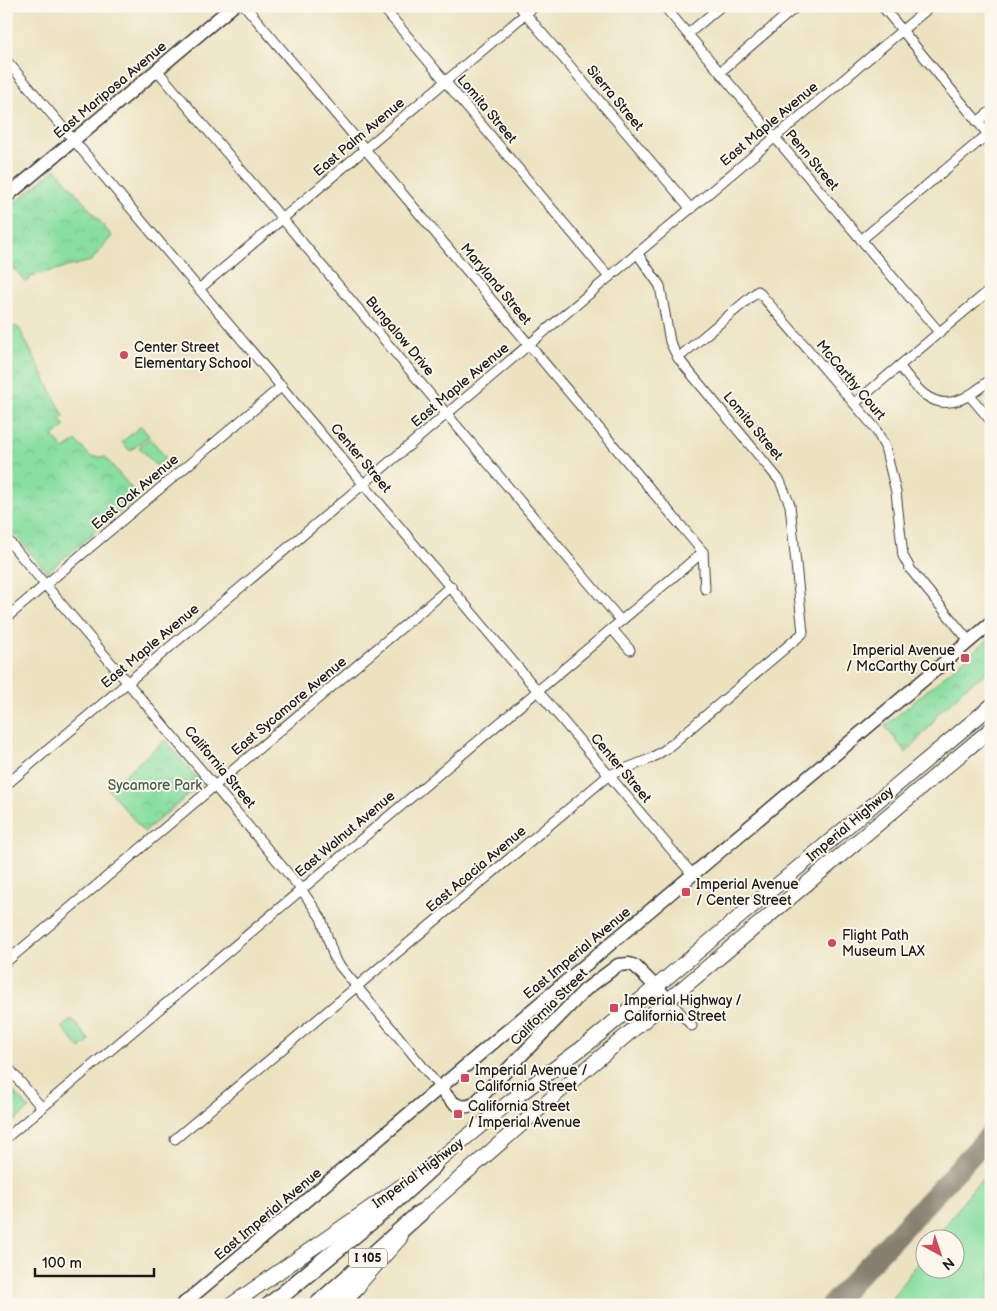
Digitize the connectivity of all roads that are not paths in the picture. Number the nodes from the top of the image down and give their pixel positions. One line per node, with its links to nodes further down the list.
1 (233, 6): 15 (street, East Mariposa Avenue)
2 (245, 6): 23 (street, Maryland Street)
3 (382, 6): 17 (street, Lomita Street)
4 (519, 6): 11 (street, Sierra Street)
5 (535, 6): 11 (street, East Palm Avenue)
6 (664, 6): 13 (street, Penn Street)
7 (721, 6): 13 (street)
8 (798, 6): 16 (street)
9 (882, 6): 12 (street)
10 (931, 6): 12 (street, East Maple Avenue)
11 (526, 14): 17 (street, East Palm Avenue); 25 (street, Sierra Street)
12 (902, 30): 19 (street); 21 (street, East Maple Avenue)
13 (688, 34): 16 (street, Penn Street)
14 (6, 60): 22 (street, Center Street)
15 (157, 70): 22 (street, East Mariposa Avenue); 26 (street, Bungalow Drive)
16 (720, 72): 21 (street, Penn Street)
17 (446, 82): 23 (street, East Palm Avenue); 29 (street, Lomita Street)
18 (991, 111): 19 (street)
19 (977, 122): 20 (street)
20 (989, 136): 27 (street)
21 (775, 138): 25 (street, East Maple Avenue); 27 (street, Penn Street)
22 (74, 140): 24 (street, East Mariposa Avenue); 30 (street, Center Street)
23 (366, 150): 26 (street, East Palm Avenue); 33 (street, Maryland Street)
24 (6, 197)
25 (691, 208): 28 (street, East Maple Avenue)
26 (284, 219): 30 (street, East Palm Avenue); 40 (street, Bungalow Drive)
27 (861, 240): 32 (street, Penn Street)
28 (637, 253): 29 (street, East Maple Avenue); 34 (street, Lomita Street)
29 (609, 277): 33 (street, East Maple Avenue)
30 (199, 289): 37 (street, Center Street)
31 (991, 289): 32 (street)
32 (939, 332): 35 (street)
33 (529, 344): 40 (street, East Maple Avenue); 44 (street, Maryland Street)
34 (678, 358): 39 (street, McCarthy Court); 52 (street, Lomita Street)
35 (899, 366): 38 (street); 39 (street)
36 (991, 379): 38 (street)
37 (282, 386): 42 (street, Center Street); 45 (street, East Oak Avenue)
38 (970, 396): 41 (street)
39 (855, 403): 53 (street, McCarthy Court)
40 (447, 414): 42 (street, East Maple Avenue); 49 (street, Bungalow Drive)
41 (991, 421)
42 (364, 483): 46 (street, Center Street); 55 (street, East Maple Avenue)
43 (6, 538): 45 (street, California Street)
44 (702, 552): 47 (street); 49 (street, East Walnut Avenue)
45 (46, 585): 48 (street, East Oak Avenue); 55 (street, California Street)
46 (451, 586): 56 (street, Center Street); 61 (street, East Sycamore Avenue)
47 (705, 589)
48 (6, 618)
49 (622, 621): 51 (street, East Walnut Avenue)
50 (991, 623): 53 (street, East Imperial Avenue)
51 (612, 629): 54 (street); 56 (street, East Walnut Avenue)
52 (803, 633): 59 (street, East Acacia Avenue)
53 (969, 641): 62 (street, East Imperial Avenue)
54 (630, 650)
55 (128, 682): 60 (street, East Maple Avenue); 61 (street, California Street)
56 (540, 690): 59 (street, Center Street); 63 (street, East Walnut Avenue)
57 (991, 706): 65 (main road, Imperial Highway)
58 (991, 729): 67 (main road, Imperial Highway)
59 (609, 775): 62 (street, Center Street); 66 (street, East Acacia Avenue)
60 (6, 785)
61 (216, 786): 63 (street, California Street); 64 (street, East Sycamore Avenue)
62 (692, 874): 70 (street, East Imperial Avenue)
63 (300, 888): 66 (street, California Street); 71 (street, East Walnut Avenue)
64 (6, 962)
65 (656, 987): 67 (street, California Street); 70 (street, California Street); 74 (main road, Imperial Highway)
66 (356, 988): 70 (street, California Street); 73 (street, East Acacia Avenue)
67 (669, 1000): 68 (street, California Street); 75 (main road, Imperial Highway)
68 (692, 1026)
69 (6, 1065): 71 (street)
70 (440, 1088): 77 (street, East Imperial Avenue)
71 (42, 1108): 72 (street, East Walnut Avenue)
72 (6, 1138)
73 (175, 1139)
74 (434, 1165): 78 (main road, Imperial Highway); 79 (highway, I 105)
75 (420, 1213): 76 (main road, Imperial Highway); 80 (highway, I 105)
76 (358, 1285): 81 (highway)
77 (182, 1305)
78 (231, 1305)
79 (270, 1305)
80 (317, 1305)
81 (340, 1305)

